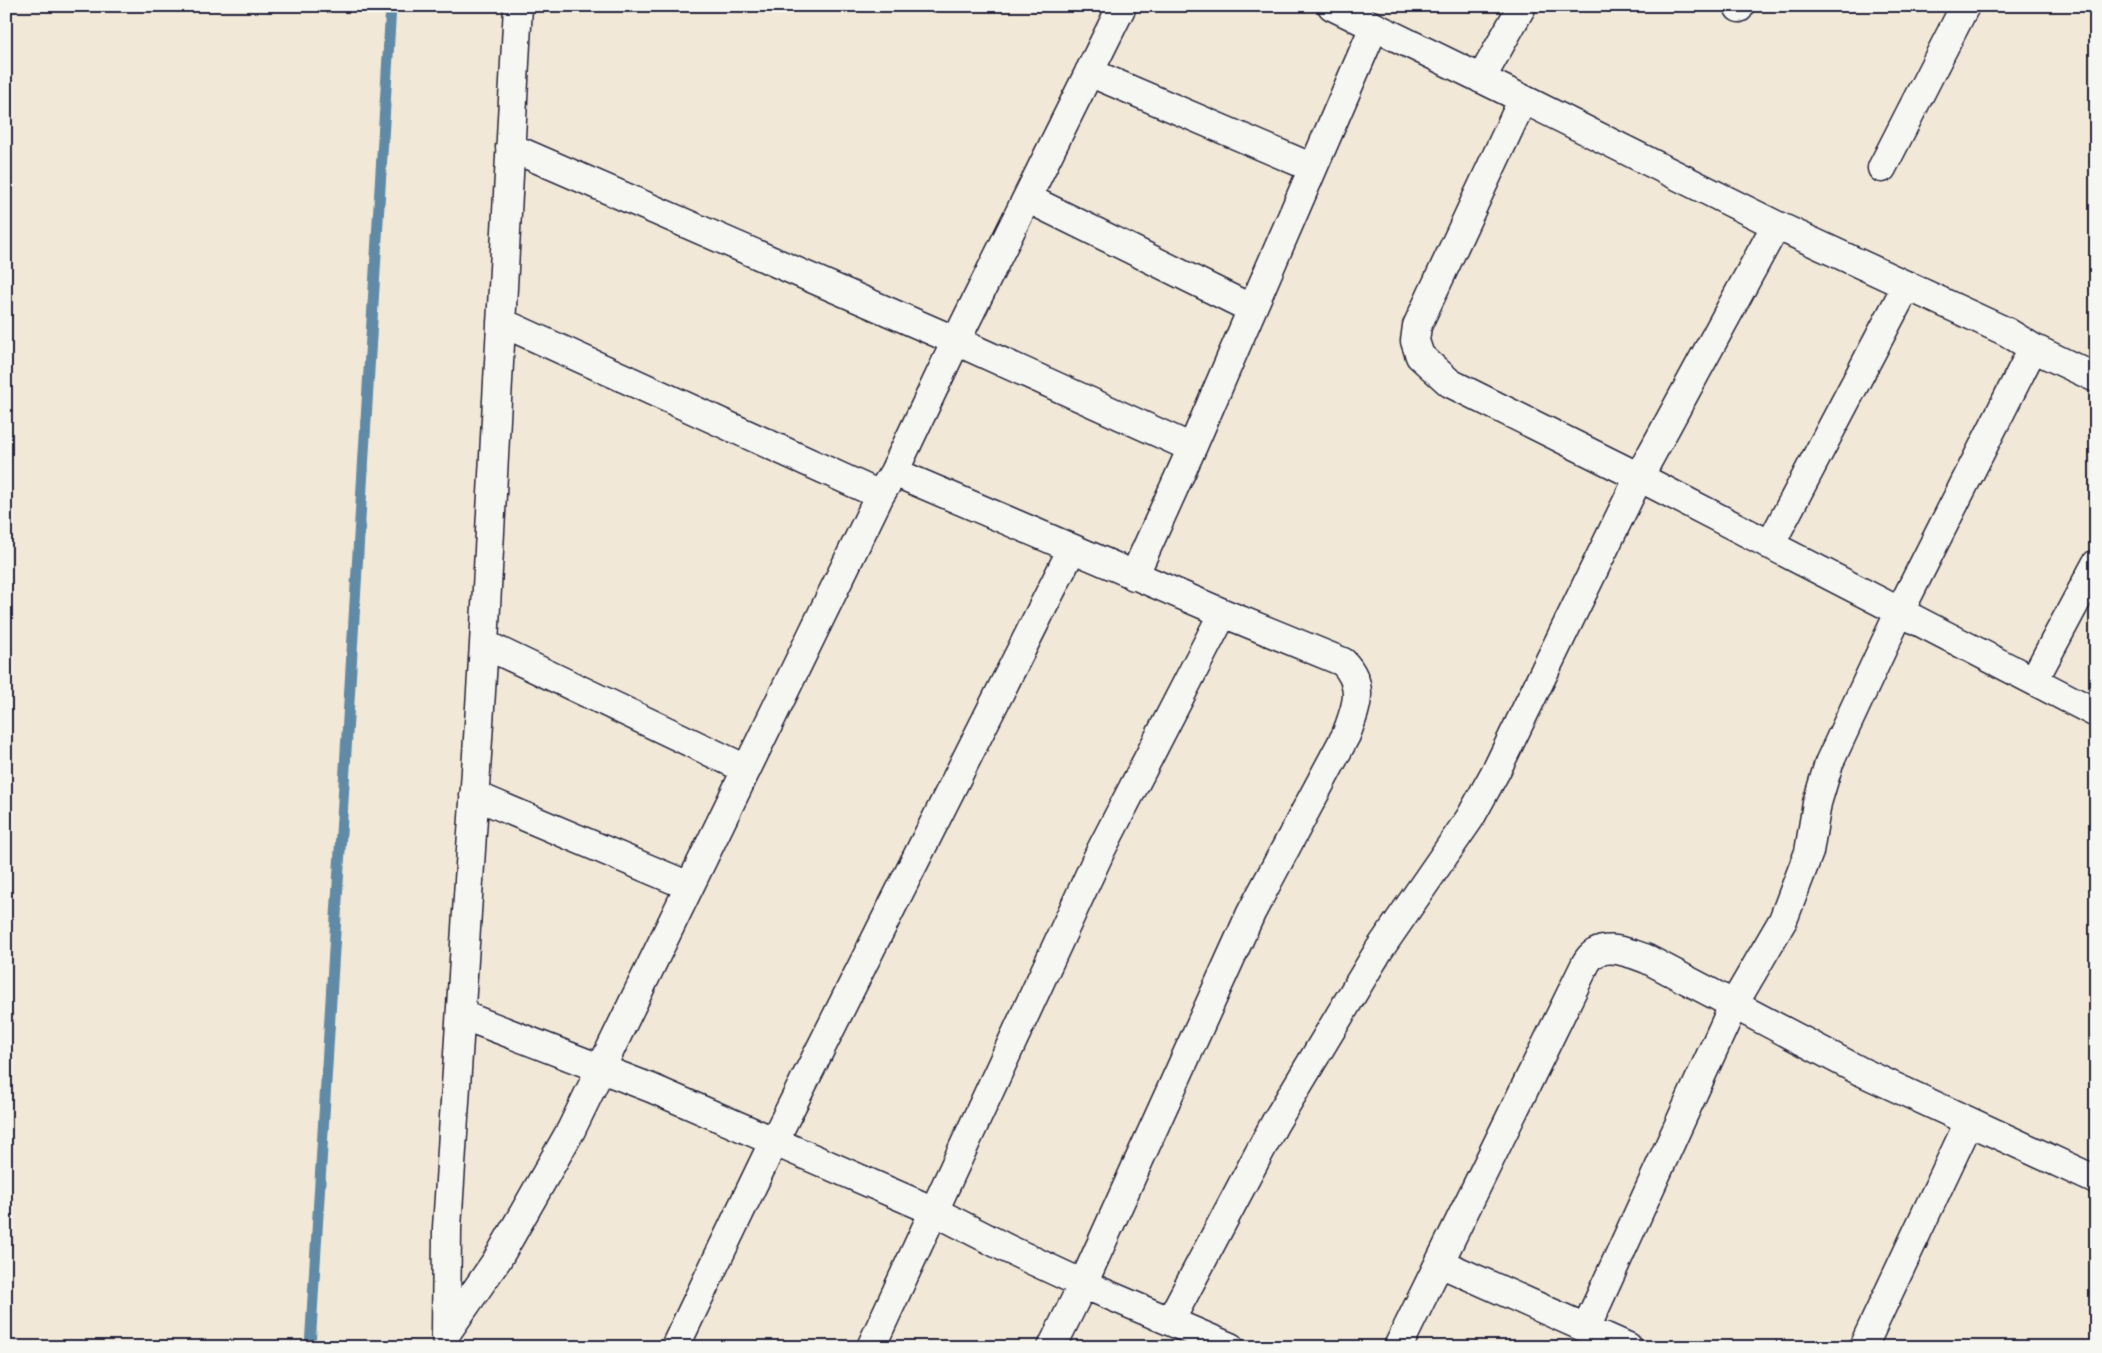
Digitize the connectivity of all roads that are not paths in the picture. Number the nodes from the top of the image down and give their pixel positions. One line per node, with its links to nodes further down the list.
1 (518, 6): 10 (street)
2 (1122, 6): 7 (street)
3 (1332, 6): 6 (street)
4 (1522, 6): 8 (street)
5 (1964, 6): 12 (street)
6 (1374, 27): 8 (street); 11 (street)
7 (1089, 72): 11 (street); 13 (street)
8 (1482, 79): 9 (street)
9 (1523, 99): 14 (street); 22 (street)
10 (510, 147): 17 (street); 18 (street)
11 (1313, 168): 16 (street)
12 (1882, 168)
13 (1027, 198): 16 (street); 18 (street)
14 (1776, 225): 15 (street); 22 (street)
15 (1907, 285): 19 (street); 24 (street)
16 (1252, 309): 21 (street)
17 (501, 322): 23 (street); 30 (street)
18 (956, 340): 21 (street); 23 (street)
19 (2033, 348): 20 (street); 28 (street)
20 (2096, 378)
21 (1192, 448): 27 (street)
22 (1639, 477): 24 (street); 45 (street)
23 (887, 484): 25 (street); 33 (street)
24 (1770, 545): 28 (street)
25 (1072, 549): 27 (street); 40 (street)
26 (2096, 564): 31 (street)
27 (1134, 576): 29 (street)
28 (1900, 611): 31 (street); 36 (street)
29 (1223, 613): 42 (street); 44 (street)
30 (484, 644): 33 (street); 34 (street)
31 (2034, 680): 32 (street)
32 (2096, 713)
33 (746, 769): 35 (street)
34 (474, 795): 35 (street); 37 (street)
35 (689, 886): 38 (street)
36 (1734, 1004): 39 (street); 43 (street); 46 (street)
37 (462, 1015): 38 (street); 47 (street)
38 (601, 1070): 40 (street); 47 (street)
39 (1969, 1122): 41 (street); 54 (street)
40 (773, 1143): 42 (street); 48 (street)
41 (2096, 1180)
42 (934, 1211): 44 (street); 49 (street)
43 (1440, 1263): 46 (street); 52 (street)
44 (1083, 1284): 45 (street); 50 (street)
45 (1170, 1321): 51 (street)
46 (1586, 1328): 53 (street)
47 (446, 1339)
48 (675, 1347)
49 (871, 1347)
50 (1052, 1347)
51 (1230, 1347)
52 (1398, 1347)
53 (1628, 1347)
54 (1863, 1347)

